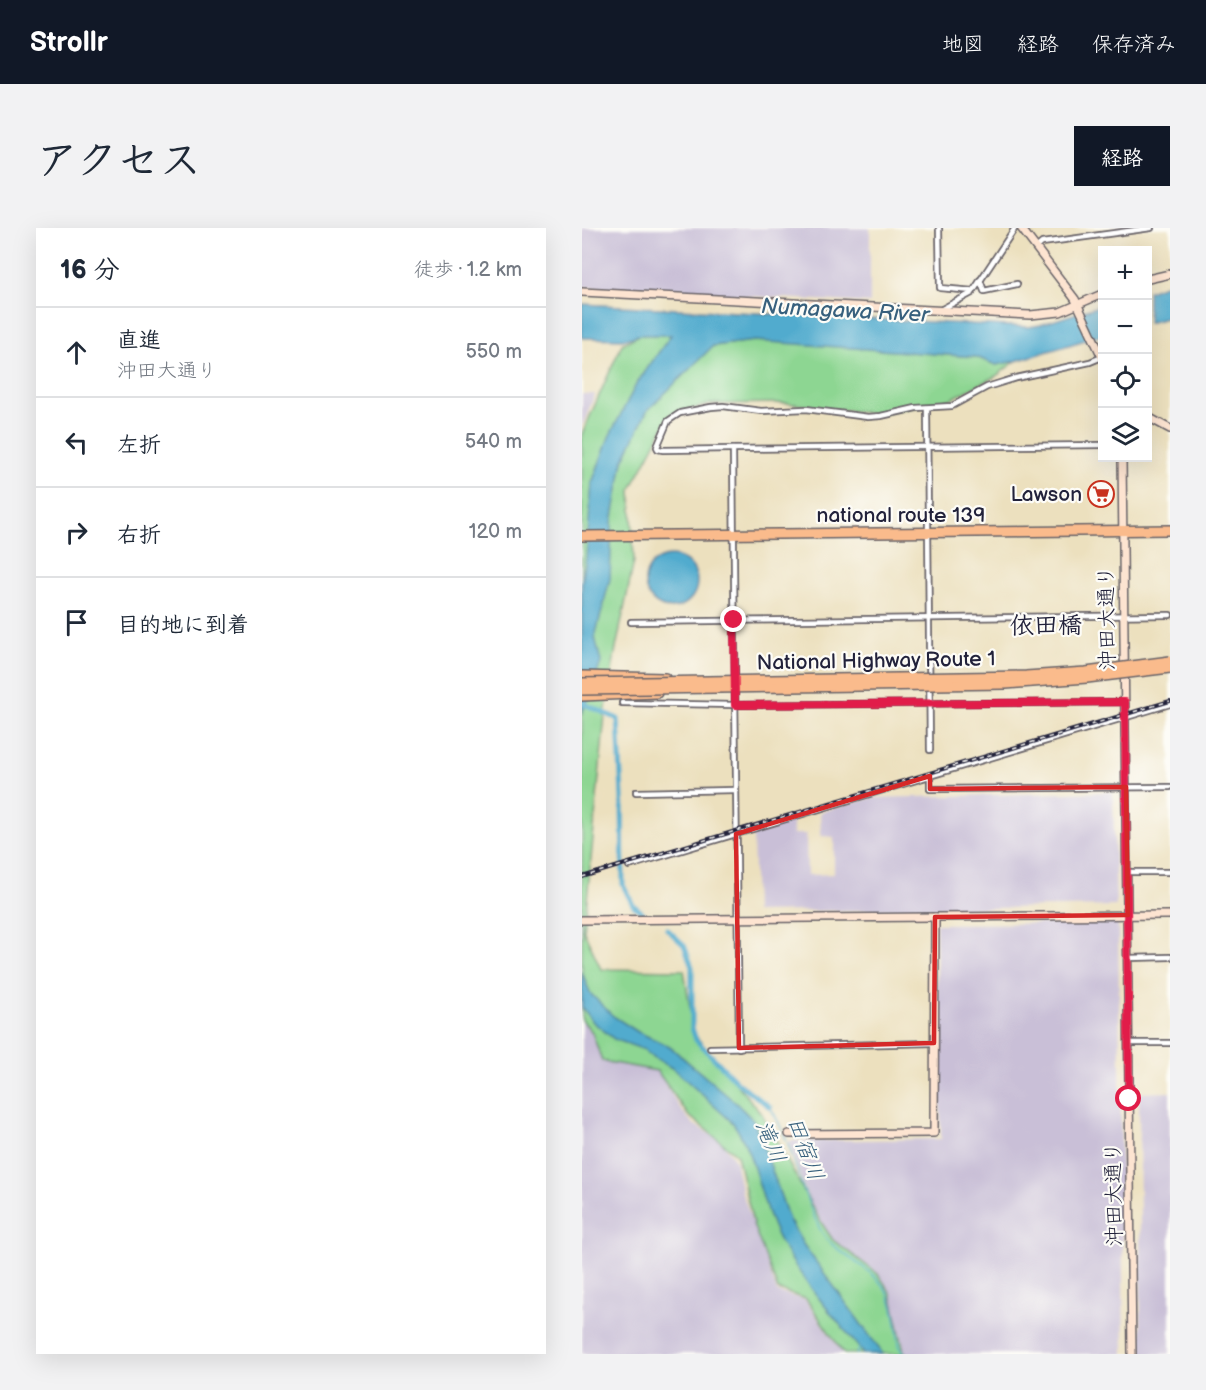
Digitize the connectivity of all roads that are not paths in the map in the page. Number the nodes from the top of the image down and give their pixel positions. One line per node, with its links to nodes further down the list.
1 (939, 228): 10 (street)
2 (1015, 228): 8 (street)
3 (1021, 228): 5 (street)
4 (1151, 228): 5 (street)
5 (1036, 248): 13 (street)
6 (1170, 274): 7 (street)
7 (1152, 278)
8 (980, 280): 9 (street); 10 (street)
9 (1017, 285)
10 (973, 291): 14 (street)
11 (582, 292): 14 (street)
12 (1098, 296): 13 (street)
13 (1079, 307): 14 (street); 15 (street)
14 (940, 310)
15 (1101, 354)
16 (1098, 359): 17 (street)
17 (927, 408): 21 (street); 22 (street)
18 (1152, 419): 19 (street)
19 (1170, 429)
20 (1098, 445): 21 (street)
21 (927, 447): 22 (street); 26 (street)
22 (733, 449): 27 (street)
23 (1122, 462): 24 (street, 沖田大通り)
24 (1122, 530): 25 (highway, national route 139); 26 (highway, national route 139); 29 (street, 沖田大通り)
25 (1170, 530)
26 (928, 532): 27 (highway, national route 139); 31 (street)
27 (734, 534): 28 (highway, national route 139); 32 (street)
28 (582, 536)
29 (1124, 615): 30 (street); 31 (street); 41 (street, 沖田大通り)
30 (1170, 615)
31 (928, 617): 32 (street); 42 (street)
32 (734, 620): 33 (street); 45 (street)
33 (631, 622)
34 (1170, 661): 38 (highway, National Highway Route 1, bridge)
35 (1170, 668): 38 (highway, National Highway Route 1, bridge)
36 (582, 676): 38 (highway, bridge)
37 (582, 682): 38 (highway, National Highway Route 1, bridge)
38 (728, 685): 39 (highway, National Highway Route 1, bridge); 40 (highway, bridge)
39 (582, 690)
40 (582, 696)
41 (1125, 702): 42 (street); 46 (street, 沖田大通り)
42 (929, 703): 45 (street); 47 (street)
43 (622, 704): 45 (street)
44 (1170, 704): 46 (street)
45 (735, 705): 51 (street)
46 (1125, 718): 48 (street); 49 (street, 沖田大通り)
47 (930, 750)
48 (930, 776): 49 (street); 53 (street)
49 (1126, 787): 50 (street); 55 (street, 沖田大通り)
50 (1170, 787)
51 (735, 790): 52 (street); 53 (street)
52 (636, 792)
53 (736, 834): 54 (street); 61 (street)
54 (629, 866)
55 (1127, 872): 56 (street); 57 (street, 沖田大通り)
56 (1170, 872)
57 (1128, 915): 58 (street); 59 (street); 63 (street, 沖田大通り)
58 (1170, 915)
59 (934, 917): 61 (street); 64 (street)
60 (586, 920): 61 (street)
61 (738, 920): 68 (street)
62 (1170, 957): 63 (street)
63 (1128, 958): 65 (street, 沖田大通り)
64 (934, 1043): 68 (street); 69 (street)
65 (1129, 1043): 66 (street); 70 (street, 沖田大通り)
66 (1170, 1043)
67 (710, 1048): 68 (street)
68 (739, 1048)
69 (789, 1134)
70 (1132, 1354)

